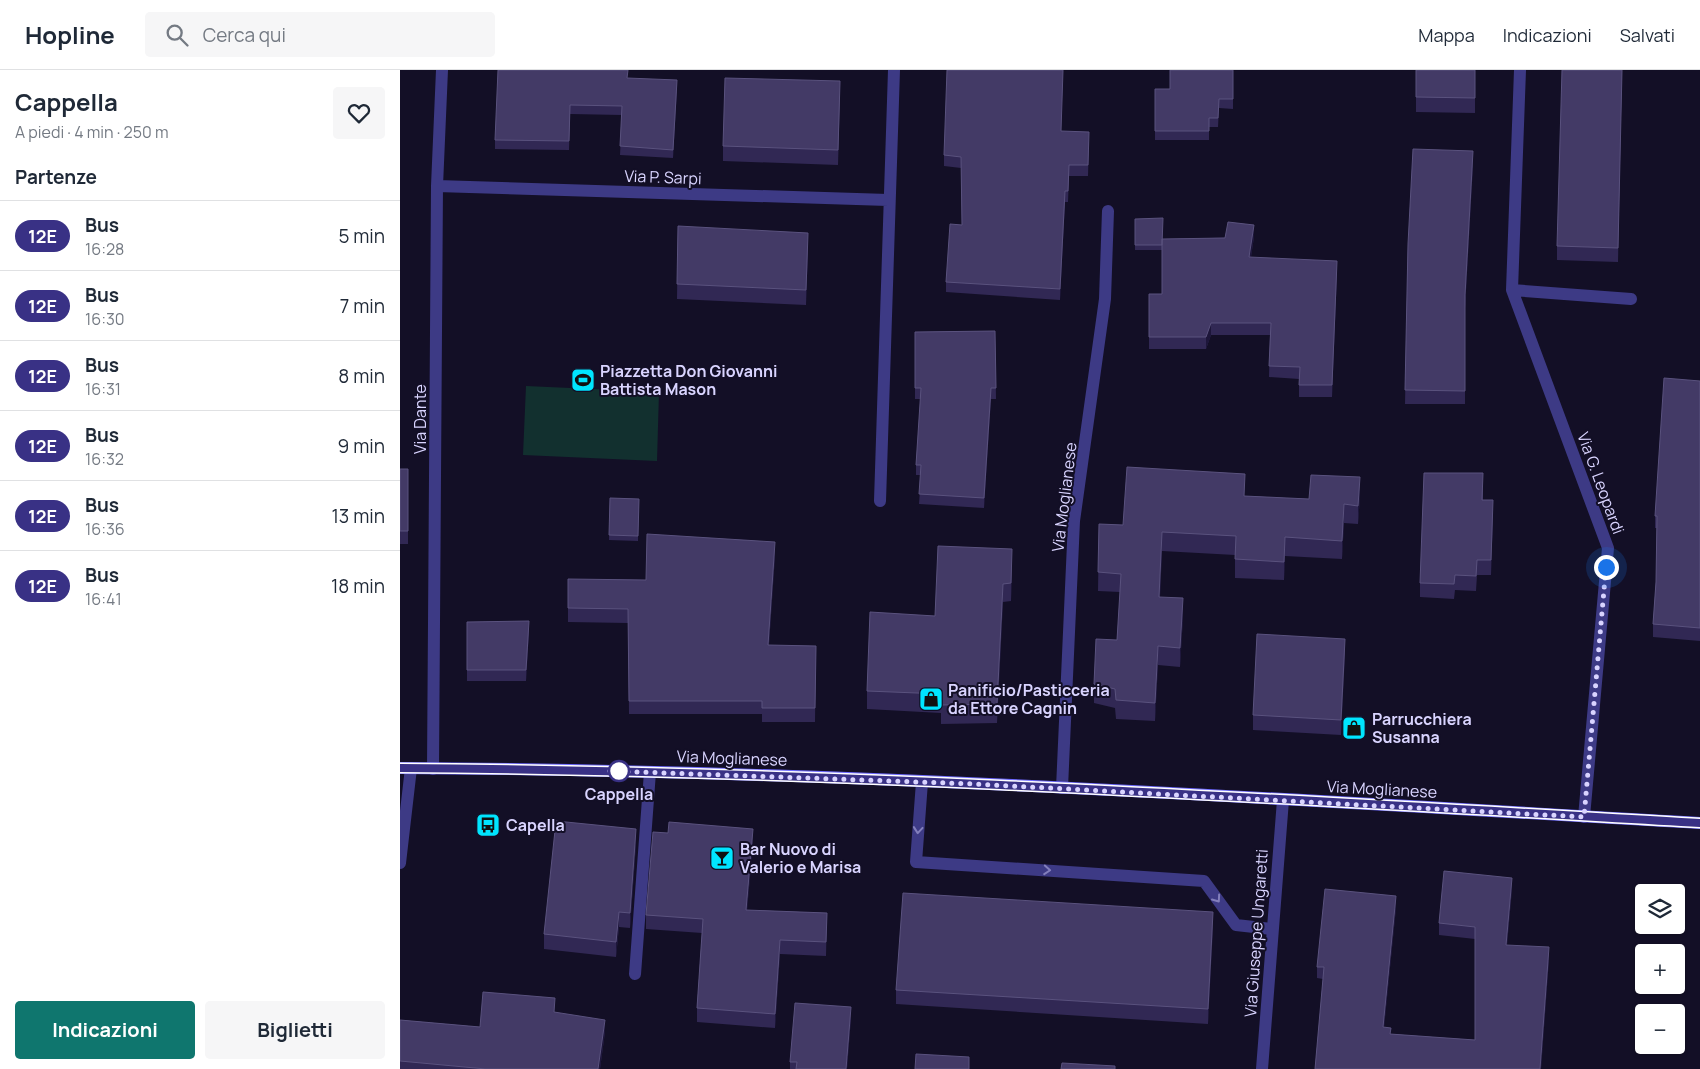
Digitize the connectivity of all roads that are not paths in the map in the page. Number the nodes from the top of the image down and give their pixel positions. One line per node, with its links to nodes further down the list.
1 (442, 70): 4 (street, Via Dante)
2 (894, 70): 5 (street)
3 (1520, 70): 7 (street, Via G. Leopardi)
4 (437, 186): 5 (street, Via P. Sarpi); 11 (street, Via Dante)
5 (888, 200): 9 (street)
6 (1108, 210): 14 (street, Via Moglianese)
7 (1512, 290): 8 (street); 16 (street, Via G. Leopardi)
8 (1631, 299)
9 (880, 501)
10 (406, 768): 11 (main road, Via Moglianese); 18 (street)
11 (433, 768): 12 (main road, Via Moglianese)
12 (650, 772): 13 (main road, Via Moglianese); 20 (street)
13 (922, 782): 14 (main road, Via Moglianese); 19 (street, one-way to 19)
14 (1062, 788): 15 (main road, Via Moglianese)
15 (1283, 800): 16 (main road, Via Moglianese); 19 (street, Via Giuseppe Ungaretti)
16 (1584, 817): 17 (main road, Via Moglianese)
17 (1700, 823)
18 (400, 863)
19 (1272, 929): 21 (street, Via Giuseppe Ungaretti)
20 (635, 974)
21 (1262, 1069)

